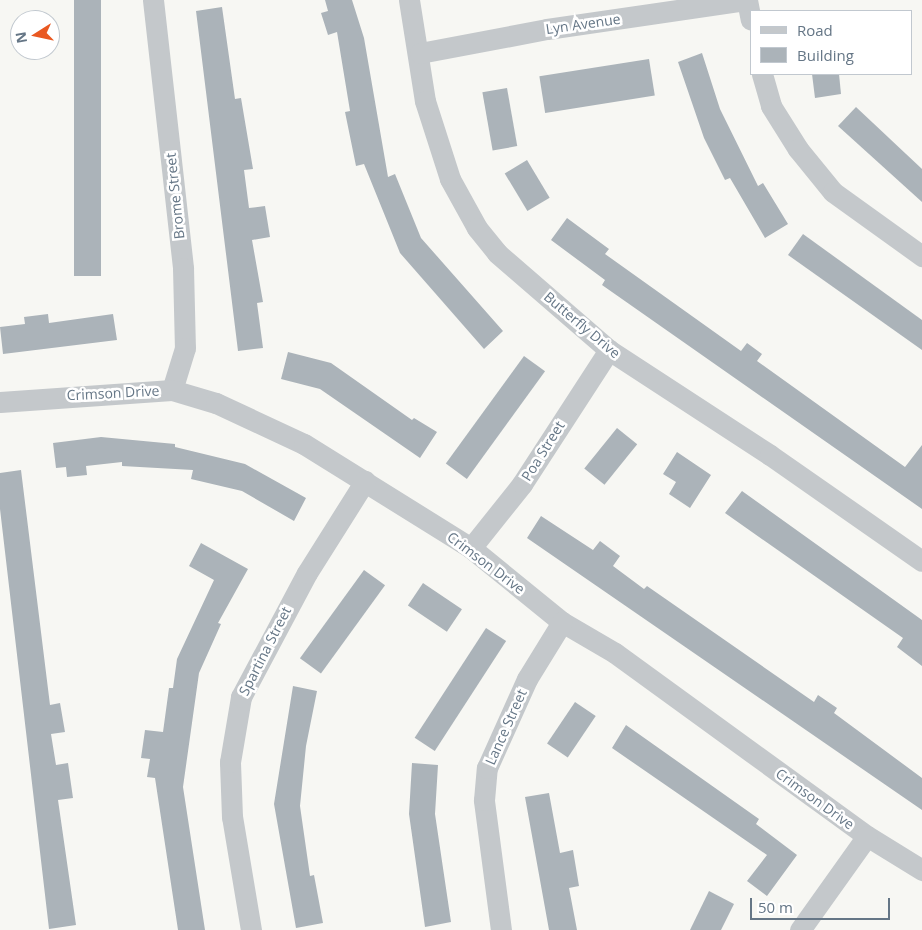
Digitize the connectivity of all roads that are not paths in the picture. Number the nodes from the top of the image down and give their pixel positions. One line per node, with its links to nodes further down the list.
1 (153, 0): 9 (street, Brome Street)
2 (409, 0): 5 (street, Butterfly Drive)
3 (747, 0): 4 (street); 5 (street, Lyn Avenue)
4 (750, 15)
5 (420, 52): 8 (street, Butterfly Drive)
6 (762, 75): 7 (street)
7 (922, 256)
8 (609, 350): 12 (street, Poa Street); 13 (street, Butterfly Drive)
9 (172, 390): 10 (street, Crimson Drive); 11 (street, Crimson Drive)
10 (0, 402)
11 (365, 481): 12 (street, Crimson Drive); 17 (street, Spartina Street)
12 (471, 548): 14 (street, Crimson Drive)
13 (922, 561)
14 (562, 622): 15 (street, Crimson Drive); 18 (street, Lance Street)
15 (868, 836): 16 (street, Crimson Drive); 19 (street)
16 (922, 870)
17 (251, 930)
18 (502, 930)
19 (800, 930)

